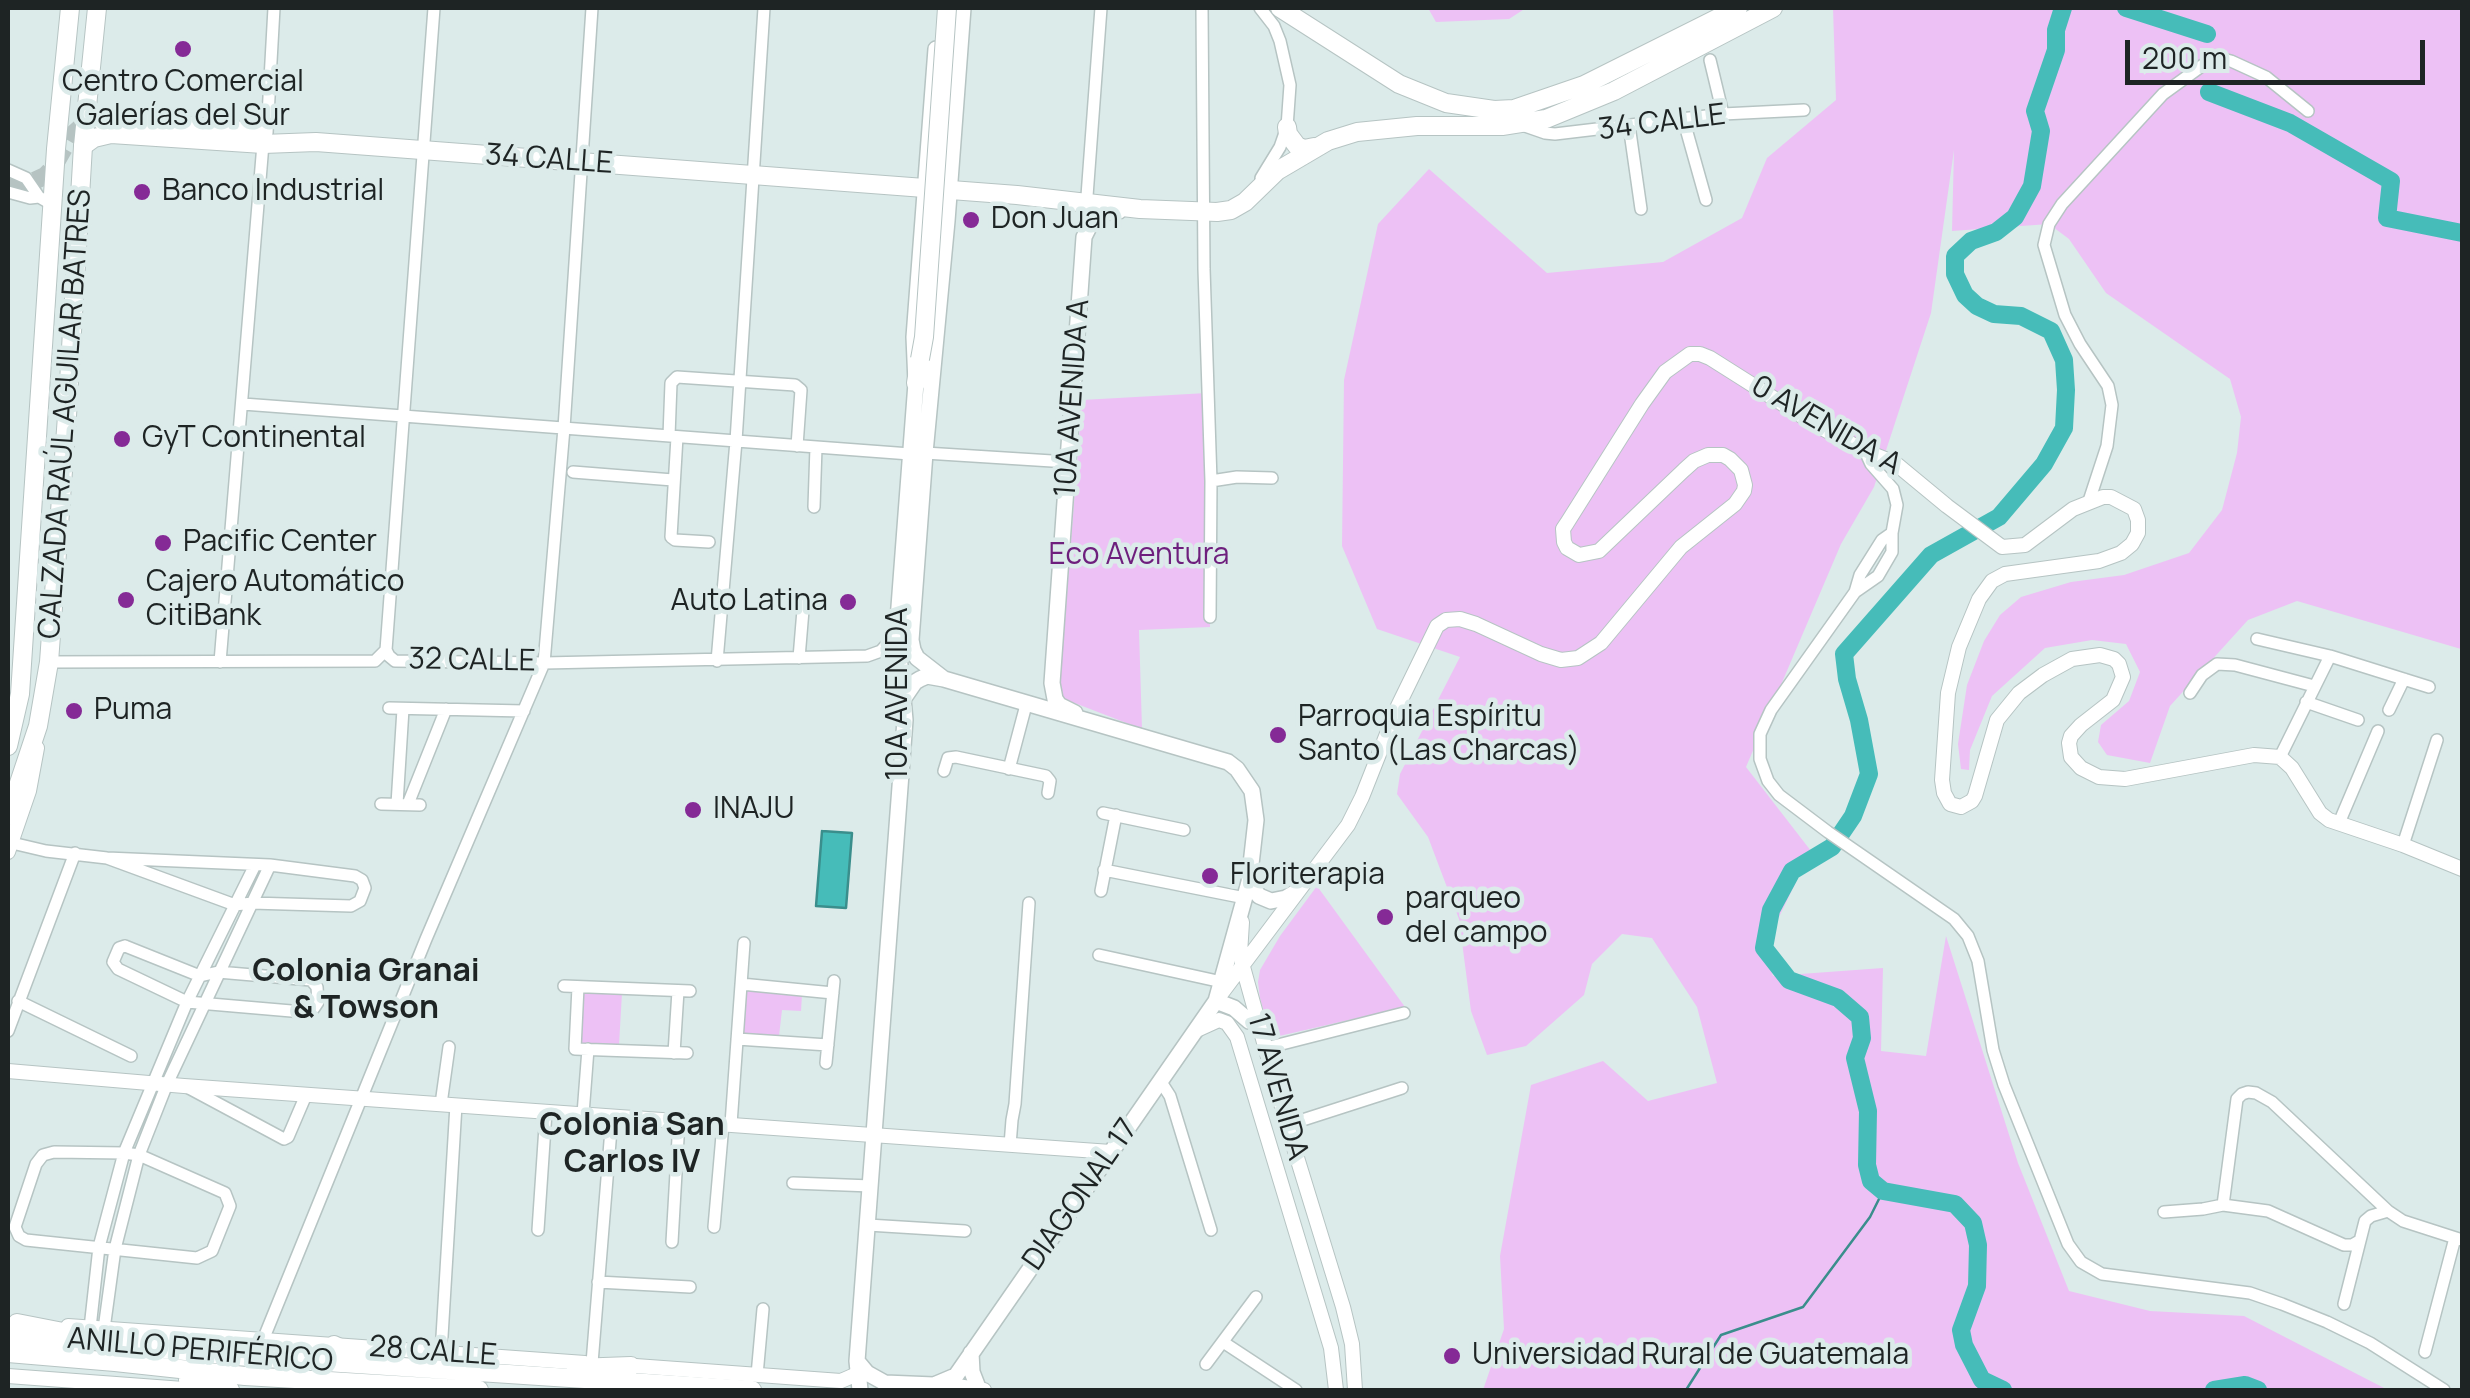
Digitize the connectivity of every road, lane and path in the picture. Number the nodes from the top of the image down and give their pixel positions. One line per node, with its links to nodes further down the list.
1 (70, 8): 38 (main road, CALZADA RAÚL AGUILAR BATRES)
2 (97, 8): 27 (main road, CALZADA RAÚL AGUILAR BATRES)
3 (274, 8): 25 (street)
4 (434, 8): 28 (street)
5 (592, 8): 29 (street)
6 (764, 8): 31 (street)
7 (939, 8): 32 (main road, 10A AVENIDA)
8 (948, 8): 47 (main road, bridge)
9 (963, 8): 33 (main road, 10A AVENIDA)
10 (1102, 8): 36 (street)
11 (1202, 8): 43 (street)
12 (1260, 8): 24 (street)
13 (1280, 8): 14 (main road)
14 (1738, 8)
15 (1772, 8): 22 (main road)
16 (1710, 60): 19 (street)
17 (1804, 110): 19 (street, 34 CALLE)
18 (2308, 112): 62 (street)
19 (1723, 114): 20 (street, 34 CALLE)
20 (1683, 118): 23 (street, 34 CALLE); 37 (street)
21 (102, 121): 25 (main road)
22 (1522, 125): 23 (street, 34 CALLE); 26 (main road)
23 (1629, 125): 41 (street)
24 (1287, 126): 26 (main road); 39 (street)
25 (265, 138): 27 (main road, 34 CALLE); 28 (main road, 34 CALLE); 48 (street)
26 (1319, 145): 39 (main road)
27 (83, 146): 73 (main road, CALZADA RAÚL AGUILAR BATRES)
28 (424, 150): 29 (main road, 34 CALLE); 49 (street)
29 (580, 163): 31 (main road, 34 CALLE); 50 (street)
30 (12, 172): 34 (street); 38 (street)
31 (753, 176): 32 (main road, 34 CALLE); 46 (street)
32 (925, 189): 33 (main road, 34 CALLE); 44 (main road, 10A AVENIDA)
33 (950, 190): 35 (main road, 34 CALLE); 45 (main road, 10A AVENIDA)
34 (10, 193): 38 (street)
35 (1017, 195): 36 (main road, 34 CALLE); 40 (main road, 34 CALLE)
36 (1087, 196): 42 (main road, 34 CALLE)
37 (1706, 200)
38 (46, 201): 94 (main road, CALZADA RAÚL AGUILAR BATRES)
39 (1244, 202): 43 (main road, 34 CALLE)
40 (1140, 209): 42 (main road, 34 CALLE); 57 (main road, 10A AVENIDA A)
41 (1640, 209)
42 (1178, 211): 43 (main road, 34 CALLE)
43 (1204, 212): 61 (street)
44 (922, 220): 45 (main road); 47 (main road, 10A AVENIDA)
45 (948, 221): 56 (main road, 10A AVENIDA)
46 (738, 383): 51 (street); 52 (street); 53 (street)
47 (916, 383): 56 (main road, 10A AVENIDA)
48 (242, 404): 49 (street); 74 (street)
49 (404, 416): 50 (street); 69 (street)
50 (564, 428): 51 (street); 75 (street)
51 (673, 436): 52 (street); 60 (street)
52 (736, 441): 53 (street); 72 (street)
53 (797, 446): 54 (street)
54 (816, 447): 56 (street); 63 (street)
55 (1865, 451): 62 (street, 0 AVENIDA A); 113 (street, 0 AVENIDA A); 213 (street)
56 (918, 454): 57 (street); 67 (main road, 10A AVENIDA); 76 (main road, 10A AVENIDA)
57 (1068, 462): 90 (main road, 10A AVENIDA A)
58 (573, 472): 60 (street)
59 (1272, 478): 61 (street)
60 (674, 480): 64 (street)
61 (1211, 481): 66 (street)
62 (2088, 502): 95 (street)
63 (814, 506)
64 (709, 542)
65 (804, 598): 71 (street)
66 (1210, 617)
67 (897, 634): 71 (street, 32 CALLE); 81 (main road, 10A AVENIDA)
68 (2256, 639): 70 (street)
69 (386, 650): 74 (street, 32 CALLE); 75 (street, 32 CALLE)
70 (2330, 656): 77 (street); 78 (street)
71 (799, 658): 72 (street, 32 CALLE)
72 (717, 661): 75 (street, 32 CALLE)
73 (49, 662): 74 (street, 32 CALLE); 91 (main road, CALZADA RAÚL AGUILAR BATRES)
74 (220, 662)
75 (544, 663): 88 (street)
76 (944, 679): 81 (main road); 83 (main road)
77 (2404, 679): 79 (street); 87 (street)
78 (2314, 686): 80 (street); 82 (street)
79 (2430, 687)
80 (2190, 693)
81 (904, 698): 159 (main road, 10A AVENIDA)
82 (2306, 702): 89 (street); 95 (street)
83 (1026, 704): 90 (main road); 96 (street)
84 (389, 708): 85 (street)
85 (403, 709): 86 (street); 100 (street)
86 (446, 709): 88 (street); 100 (street)
87 (2390, 710)
88 (524, 711): 151 (street)
89 (2358, 720)
90 (1096, 724): 114 (main road, 17 AVENIDA)
91 (38, 726): 101 (main road, CALZADA RAÚL AGUILAR BATRES); 105 (street)
92 (2378, 731): 102 (street)
93 (2437, 740): 104 (street)
94 (8, 743)
95 (2280, 757): 102 (street)
96 (1009, 769): 97 (street); 98 (street)
97 (944, 772)
98 (1048, 793)
99 (381, 804): 100 (street)
100 (408, 805)
101 (8, 816)
102 (2340, 823): 104 (street)
103 (1184, 830): 111 (street)
104 (2402, 845): 110 (street)
105 (10, 848): 106 (street)
106 (75, 853): 107 (street); 127 (street)
107 (108, 858): 108 (street); 117 (street)
108 (255, 865): 109 (street); 117 (street)
109 (270, 865): 115 (street); 115 (street)
110 (2462, 868)
111 (1104, 870): 112 (street); 114 (street)
112 (1101, 891)
113 (1296, 892): 114 (main road); 120 (street, 0 AVENIDA A)
114 (1245, 896): 120 (street, 17 AVENIDA); 123 (main road, DIAGONAL 17)
115 (252, 903): 117 (street); 121 (street)
116 (1029, 903): 160 (street)
117 (235, 905): 122 (street)
118 (744, 943): 124 (street)
119 (1099, 955): 123 (street)
120 (1243, 967): 128 (street, DIAGONAL 17); 132 (street, 17 AVENIDA)
121 (218, 972): 122 (street); 130 (street); 130 (street)
122 (200, 976): 129 (street); 129 (street)
123 (1222, 982): 128 (main road, DIAGONAL 17)
124 (741, 984): 136 (street); 137 (street)
125 (564, 986): 126 (street)
126 (578, 987): 140 (street); 141 (street)
127 (18, 1001): 134 (street); 143 (street)
128 (1216, 1001): 132 (main road); 133 (main road, DIAGONAL 17)
129 (188, 1002): 130 (street); 147 (street)
130 (204, 1005): 147 (street)
131 (1404, 1012): 139 (street)
132 (1255, 1026): 135 (street); 139 (street, 17 AVENIDA)
133 (1198, 1030): 135 (street, 17 AVENIDA); 146 (main road, DIAGONAL 17)
134 (8, 1031)
135 (1237, 1037): 180 (street, 17 AVENIDA)
136 (737, 1039): 137 (street); 157 (street)
137 (828, 1044): 144 (street)
138 (449, 1047): 152 (street)
139 (1266, 1048): 158 (street, 17 AVENIDA)
140 (582, 1049): 141 (street); 154 (street)
141 (674, 1052): 142 (street)
142 (688, 1053)
143 (131, 1056)
144 (826, 1063)
145 (8, 1070): 147 (street)
146 (1161, 1082): 161 (main road, DIAGONAL 17); 172 (street)
147 (160, 1084): 148 (street); 162 (street); 163 (street)
148 (184, 1086): 150 (street); 150 (street)
149 (1402, 1088): 158 (street)
150 (306, 1094): 151 (street)
151 (361, 1098): 152 (street); 188 (street)
152 (448, 1105): 153 (street); 193 (street)
153 (546, 1112): 154 (street); 171 (street)
154 (583, 1114): 155 (street)
155 (612, 1117): 156 (street); 181 (street)
156 (679, 1121): 157 (street); 175 (street)
157 (727, 1124): 159 (street); 170 (street)
158 (1287, 1125): 179 (street, 17 AVENIDA)
159 (875, 1135): 160 (street); 165 (main road, 10A AVENIDA)
160 (1014, 1145): 161 (street)
161 (1111, 1152): 194 (main road, DIAGONAL 17)
162 (124, 1153): 163 (street); 177 (street); 177 (street)
163 (139, 1155): 178 (street); 178 (street)
164 (793, 1182): 165 (street)
165 (871, 1186): 169 (main road, 10A AVENIDA)
166 (2224, 1205): 167 (street); 168 (street); 176 (street)
167 (2388, 1211): 174 (street); 176 (street)
168 (2164, 1212)
169 (868, 1226): 173 (street); 203 (main road, 10A AVENIDA)
170 (714, 1227)
171 (538, 1230)
172 (1211, 1230)
173 (965, 1231)
174 (2459, 1239): 192 (street)
175 (672, 1242)
176 (2359, 1242): 184 (street)
177 (99, 1247): 178 (street); 187 (street)
178 (114, 1248): 187 (street)
179 (1331, 1264): 180 (street); 212 (street, 17 AVENIDA)
180 (1307, 1272): 211 (street, 17 AVENIDA)
181 (598, 1282): 182 (street); 197 (street)
182 (690, 1288)
183 (1256, 1297): 189 (street)
184 (2344, 1304)
185 (763, 1309): 204 (street)
186 (11, 1327): 187 (street, 28 CALLE); 195 (main road, ANILLO PERIFÉRICO)
187 (97, 1329): 188 (street, 28 CALLE)
188 (263, 1340): 190 (street, 28 CALLE); 195 (street)
189 (1223, 1342): 198 (street); 210 (street)
190 (334, 1345): 193 (street, 28 CALLE); 199 (main road)
191 (8, 1352): 196 (main road, ANILLO PERIFÉRICO)
192 (2425, 1352)
193 (441, 1353): 197 (street, 28 CALLE)
194 (971, 1353): 205 (main road, DIAGONAL 17); 209 (main road)
195 (235, 1356): 199 (main road, ANILLO PERIFÉRICO)
196 (115, 1362): 207 (main road); 208 (main road, ANILLO PERIFÉRICO)
197 (592, 1364): 200 (street, 28 CALLE)
198 (1206, 1364)
199 (375, 1365): 201 (main road, ANILLO PERIFÉRICO)
200 (631, 1366): 201 (main road); 204 (street, 28 CALLE)
201 (495, 1372): 204 (main road, ANILLO PERIFÉRICO)
202 (8, 1376): 206 (street)
203 (858, 1377): 204 (street, 28 CALLE); 205 (main road)
204 (754, 1382)
205 (950, 1384): 209 (street)
206 (197, 1390)
207 (230, 1390)
208 (479, 1390)
209 (982, 1390)
210 (1296, 1390)
211 (1336, 1390)
212 (1355, 1390)
213 (2444, 1390)

